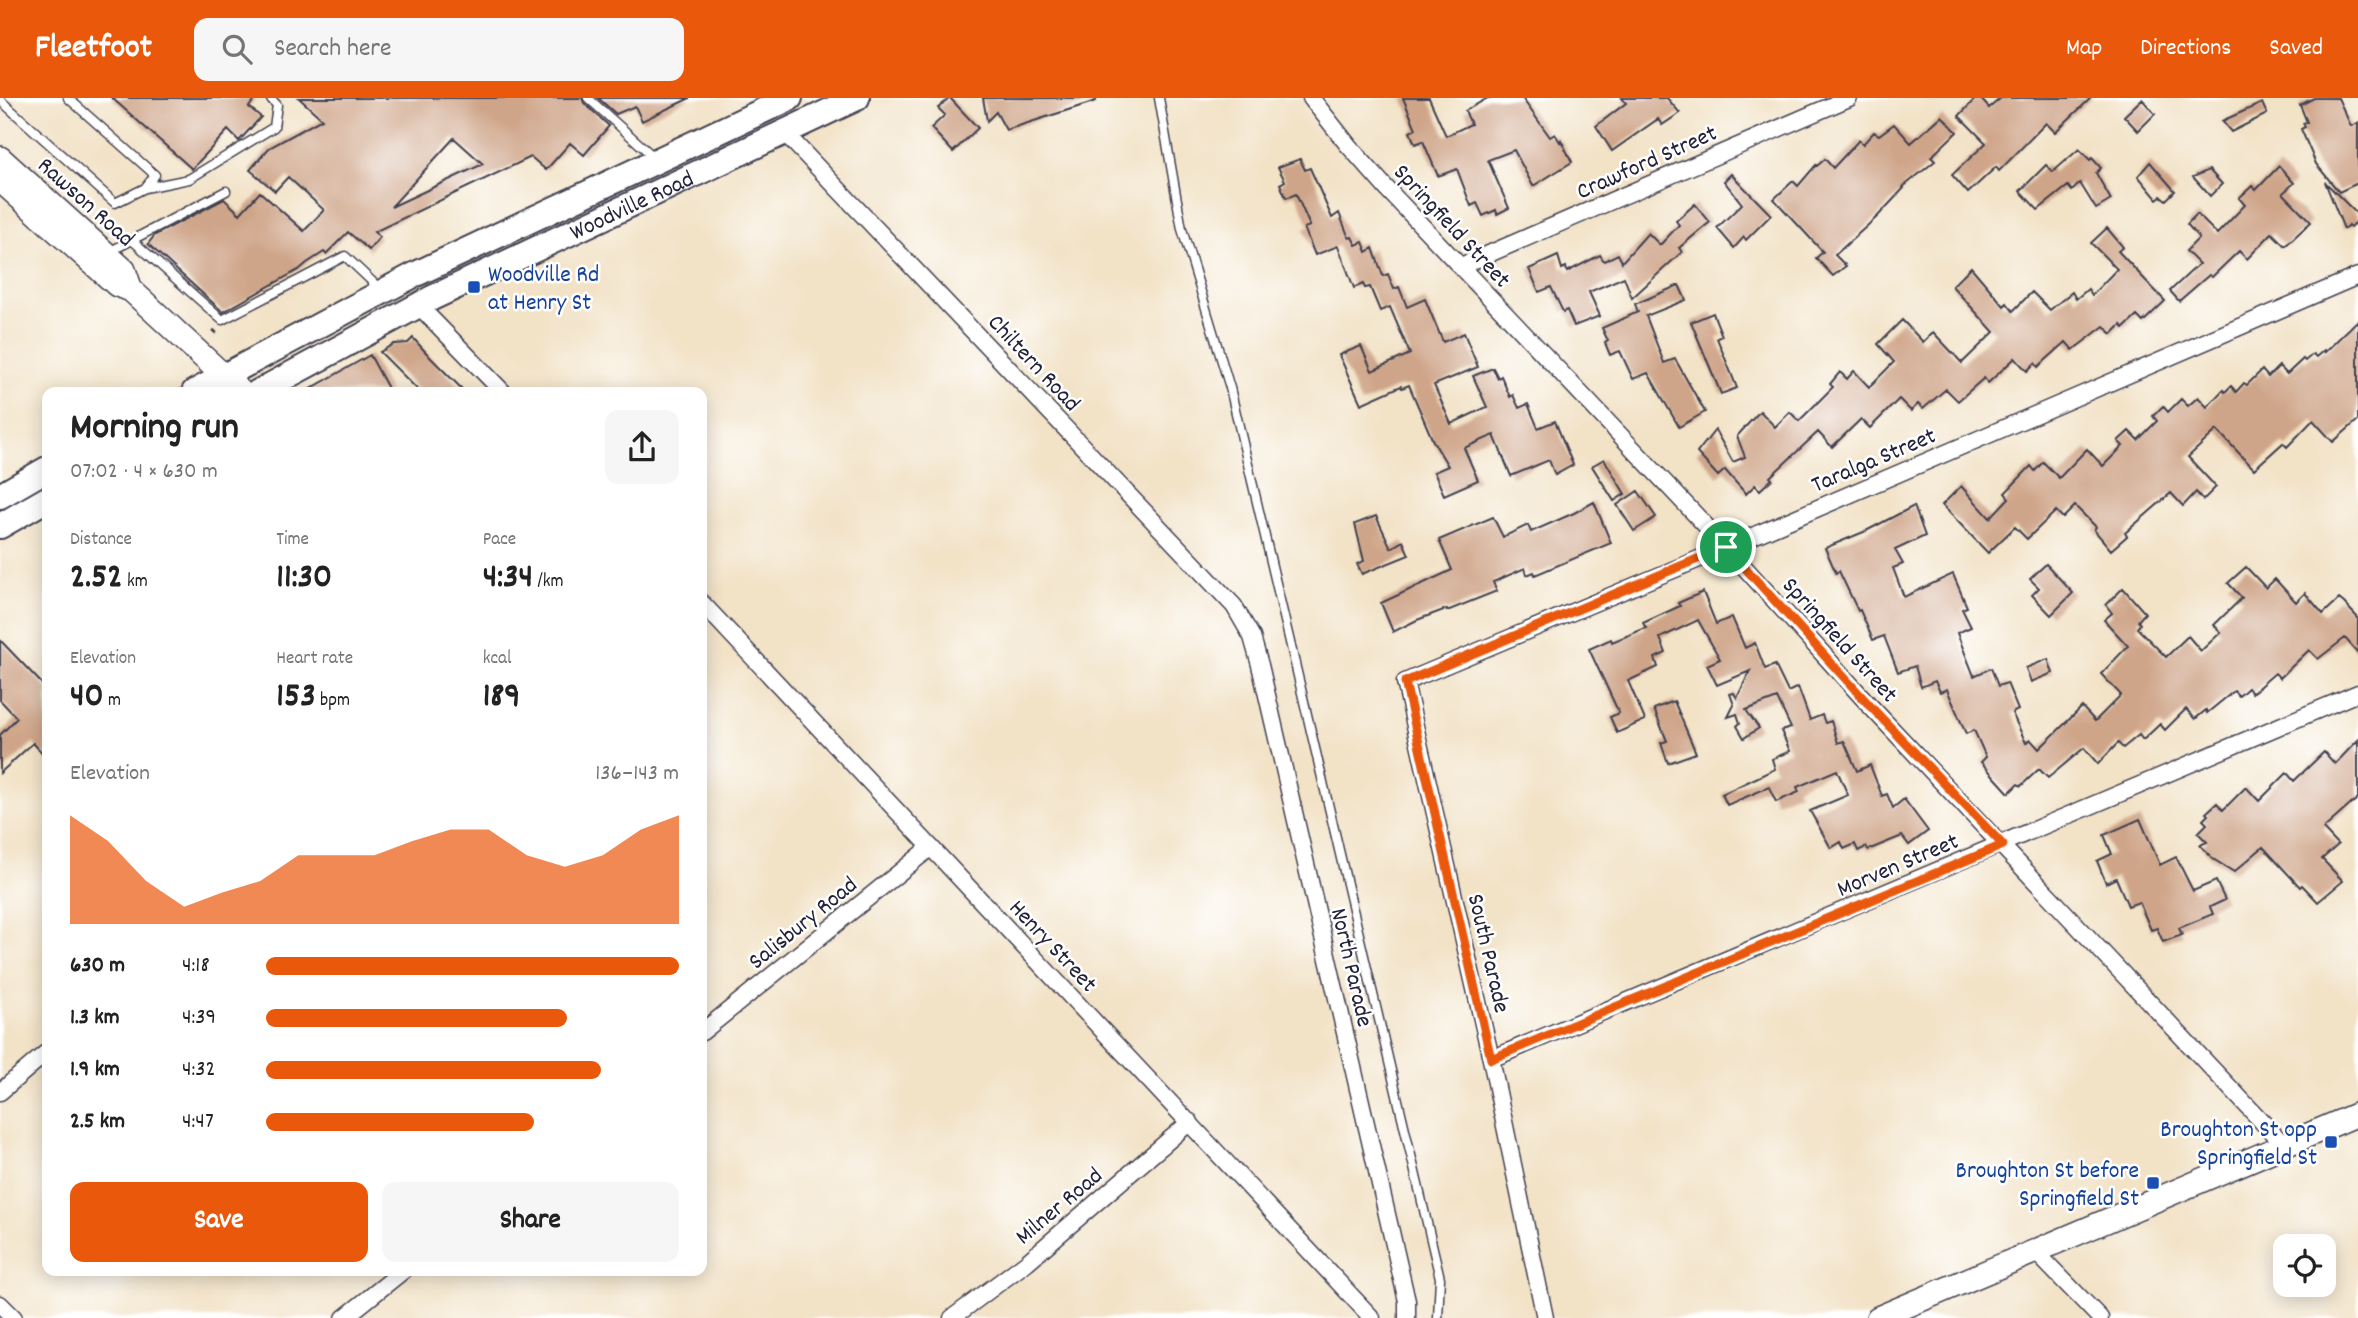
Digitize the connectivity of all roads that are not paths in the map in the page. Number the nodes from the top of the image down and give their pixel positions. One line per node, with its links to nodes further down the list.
1 (68, 98): 14 (lane)
2 (270, 98): 14 (lane)
3 (588, 98): 12 (lane)
4 (790, 98): 12 (main road, Woodville Road)
5 (858, 98): 10 (main road, Woodville Road)
6 (1159, 98): 53 (lane)
7 (1311, 98): 18 (street, Springfield Street)
8 (1849, 98): 18 (street, Crawford Street)
9 (0, 100): 14 (lane)
10 (784, 132): 22 (main road, Woodville Road); 33 (street, Chiltern Road)
11 (0, 158): 17 (street, Rawson Road)
12 (657, 160): 21 (main road, Woodville Road)
13 (0, 180): 20 (street, Rawson Road)
14 (145, 188)
15 (226, 191): 16 (lane)
16 (132, 240): 17 (lane); 21 (lane)
17 (106, 253): 20 (street, Rawson Road)
18 (1461, 266): 31 (street, Springfield Street)
19 (2358, 276): 31 (street, Taralga Street)
20 (131, 290): 23 (street, Rawson Road)
21 (383, 292): 23 (main road, Woodville Road)
22 (418, 305): 25 (main road, Woodville Road); 26 (street)
23 (233, 383): 24 (main road, Woodville Road)
24 (216, 387)
25 (267, 387)
26 (498, 387)
27 (42, 472): 28 (main road)
28 (0, 496)
29 (42, 502): 30 (main road)
30 (0, 526)
31 (1726, 547): 34 (street, Taralga Street); 36 (street, Springfield Street)
32 (707, 608): 37 (street, Henry Street)
33 (1247, 627): 52 (street, North Parade)
34 (1405, 682): 40 (street, South Parade)
35 (2358, 693): 36 (street, Morven Street)
36 (2003, 845): 40 (street, Morven Street); 44 (street, Springfield Street)
37 (931, 847): 38 (street, Salisbury Road); 43 (street, Henry Street)
38 (707, 1028)
39 (42, 1056): 41 (street)
40 (1491, 1059): 54 (street, South Parade)
41 (0, 1092)
42 (2358, 1114): 44 (street)
43 (1190, 1122): 50 (street, Milner Road); 51 (street, Henry Street)
44 (2284, 1146): 45 (street)
45 (2035, 1251): 55 (street); 56 (street)
46 (396, 1276): 49 (street)
47 (0, 1304): 48 (street)
48 (14, 1318)
49 (344, 1318)
50 (952, 1318)
51 (1372, 1318)
52 (1407, 1318)
53 (1438, 1318)
54 (1545, 1318)
55 (1878, 1318)
56 (2100, 1318)

